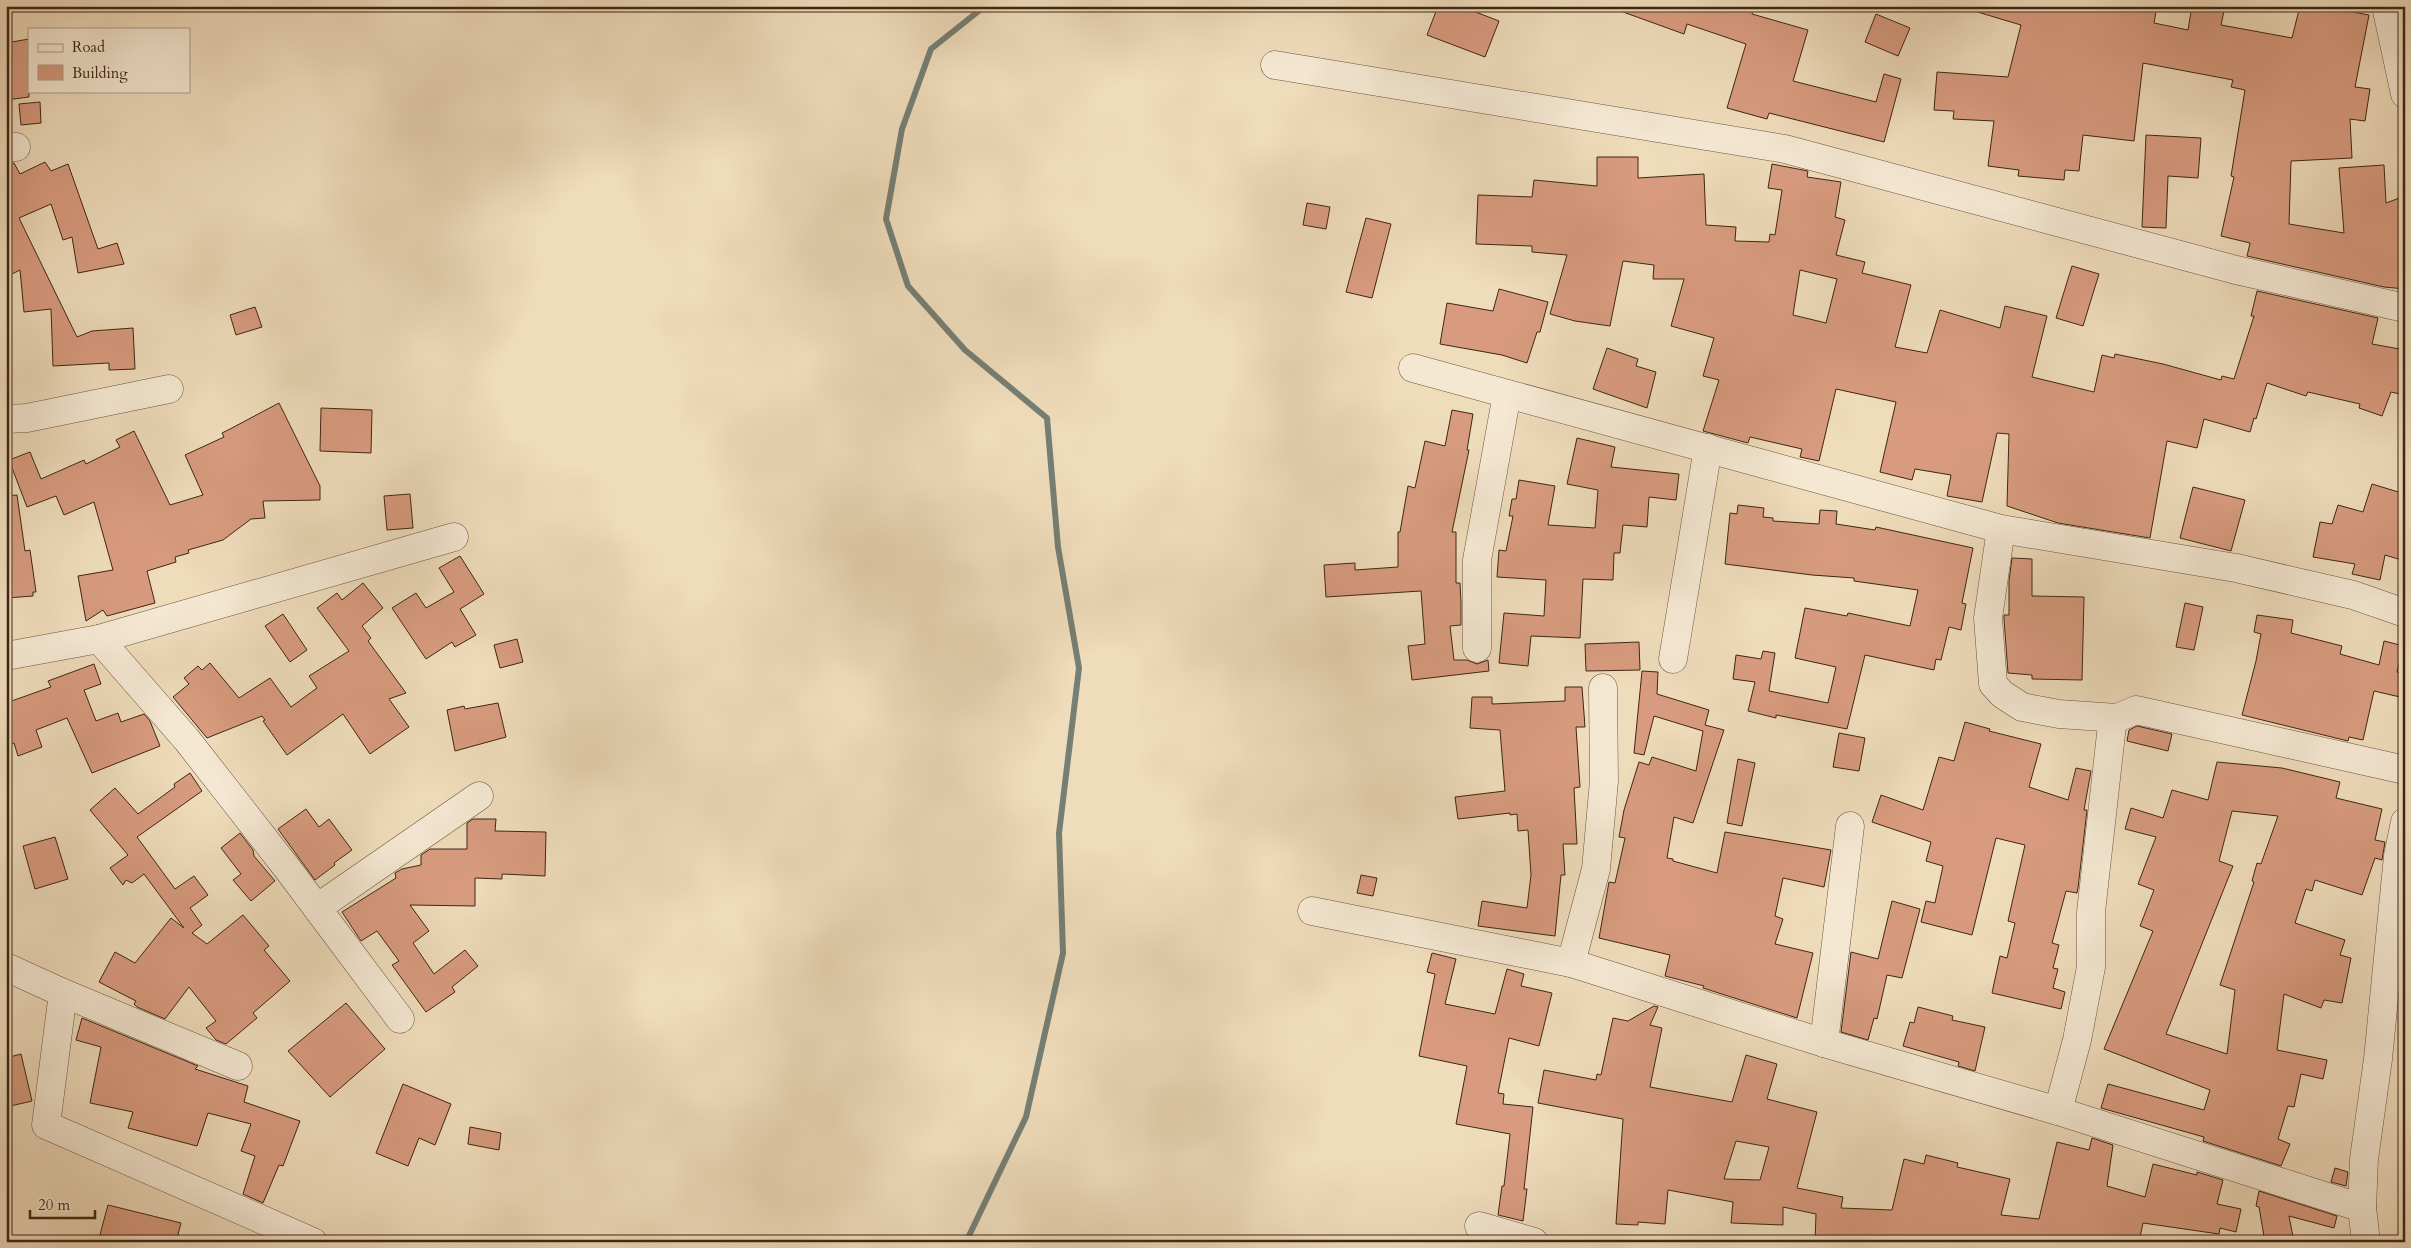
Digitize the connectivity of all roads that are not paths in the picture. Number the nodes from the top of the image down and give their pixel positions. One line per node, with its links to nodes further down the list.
1 (2386, 6): 3 (street)
2 (1275, 65): 4 (street)
3 (2405, 94)
4 (2405, 308)
5 (1413, 368): 7 (street)
6 (169, 389): 8 (street)
7 (1507, 394): 9 (street); 14 (street)
8 (6, 419)
9 (1708, 448): 10 (street); 16 (street)
10 (2001, 528): 12 (street); 18 (street)
11 (454, 537): 13 (street)
12 (2405, 613)
13 (99, 639): 15 (street); 24 (street)
14 (1477, 648)
15 (6, 656)
16 (1673, 660)
17 (1603, 688): 26 (street)
18 (2117, 718): 19 (street); 32 (street)
19 (2405, 770)
20 (479, 796): 24 (street)
21 (2405, 822): 23 (street)
22 (1850, 826): 30 (street)
23 (2402, 857): 33 (street)
24 (317, 908): 29 (street)
25 (1312, 911): 26 (street)
26 (1571, 963): 30 (street)
27 (6, 967): 28 (street)
28 (63, 993): 31 (street); 35 (street)
29 (400, 1019)
30 (1824, 1043): 32 (street)
31 (238, 1066)
32 (2058, 1111): 33 (street)
33 (2362, 1208): 37 (street)
34 (1479, 1226): 36 (street)
35 (312, 1242)
36 (1534, 1242)
37 (2366, 1242)

